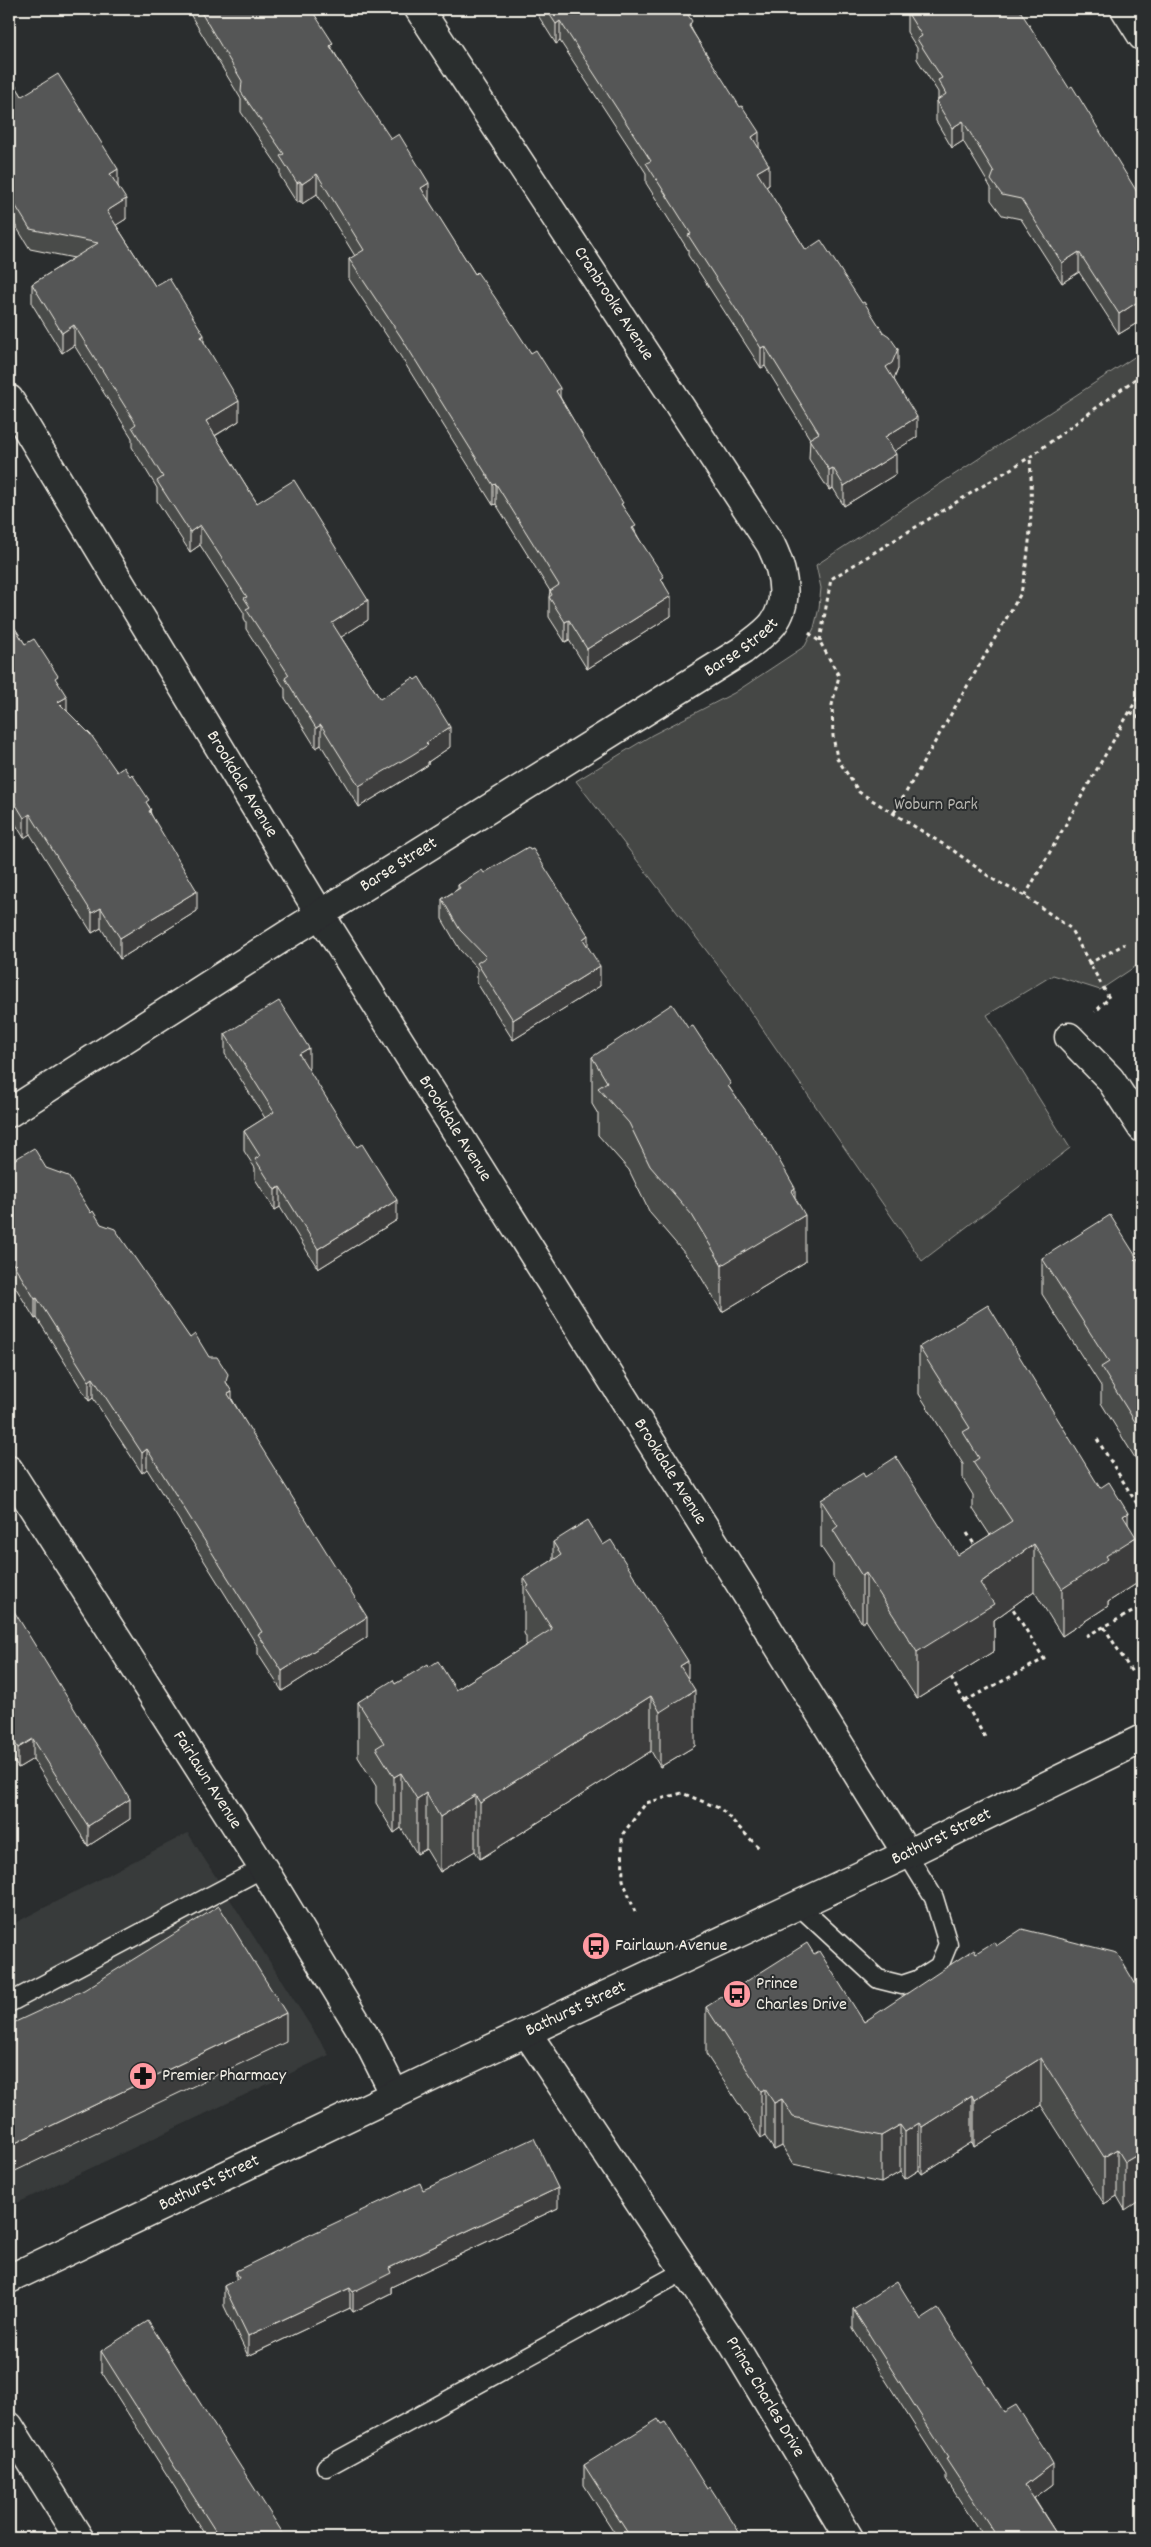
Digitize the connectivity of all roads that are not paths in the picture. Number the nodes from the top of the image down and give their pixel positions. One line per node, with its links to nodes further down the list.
1 (419, 9): 5 (street, Cranbrooke Avenue)
2 (1125, 9): 3 (street)
3 (1142, 36)
4 (9, 399): 6 (street, Brookdale Avenue)
5 (780, 608): 6 (street, Barse Street)
6 (320, 914): 8 (street, Barse Street); 12 (street, Brookdale Avenue)
7 (1070, 1037): 9 (street)
8 (9, 1113)
9 (1142, 1128)
10 (9, 1470): 13 (street, Fairlawn Avenue)
11 (1142, 1739): 12 (street, Bathurst Street)
12 (907, 1854): 14 (street, Bathurst Street); 14 (lane)
13 (263, 1868): 15 (lane); 17 (street, Fairlawn Avenue)
14 (798, 1904): 16 (street, Bathurst Street)
15 (9, 2003)
16 (527, 2033): 17 (street, Bathurst Street); 18 (street, Prince Charles Drive)
17 (396, 2095): 19 (street, Bathurst Street)
18 (684, 2271): 21 (lane); 23 (street, Prince Charles Drive)
19 (9, 2279)
20 (9, 2426): 22 (street)
21 (326, 2467)
22 (79, 2538)
23 (849, 2538)

